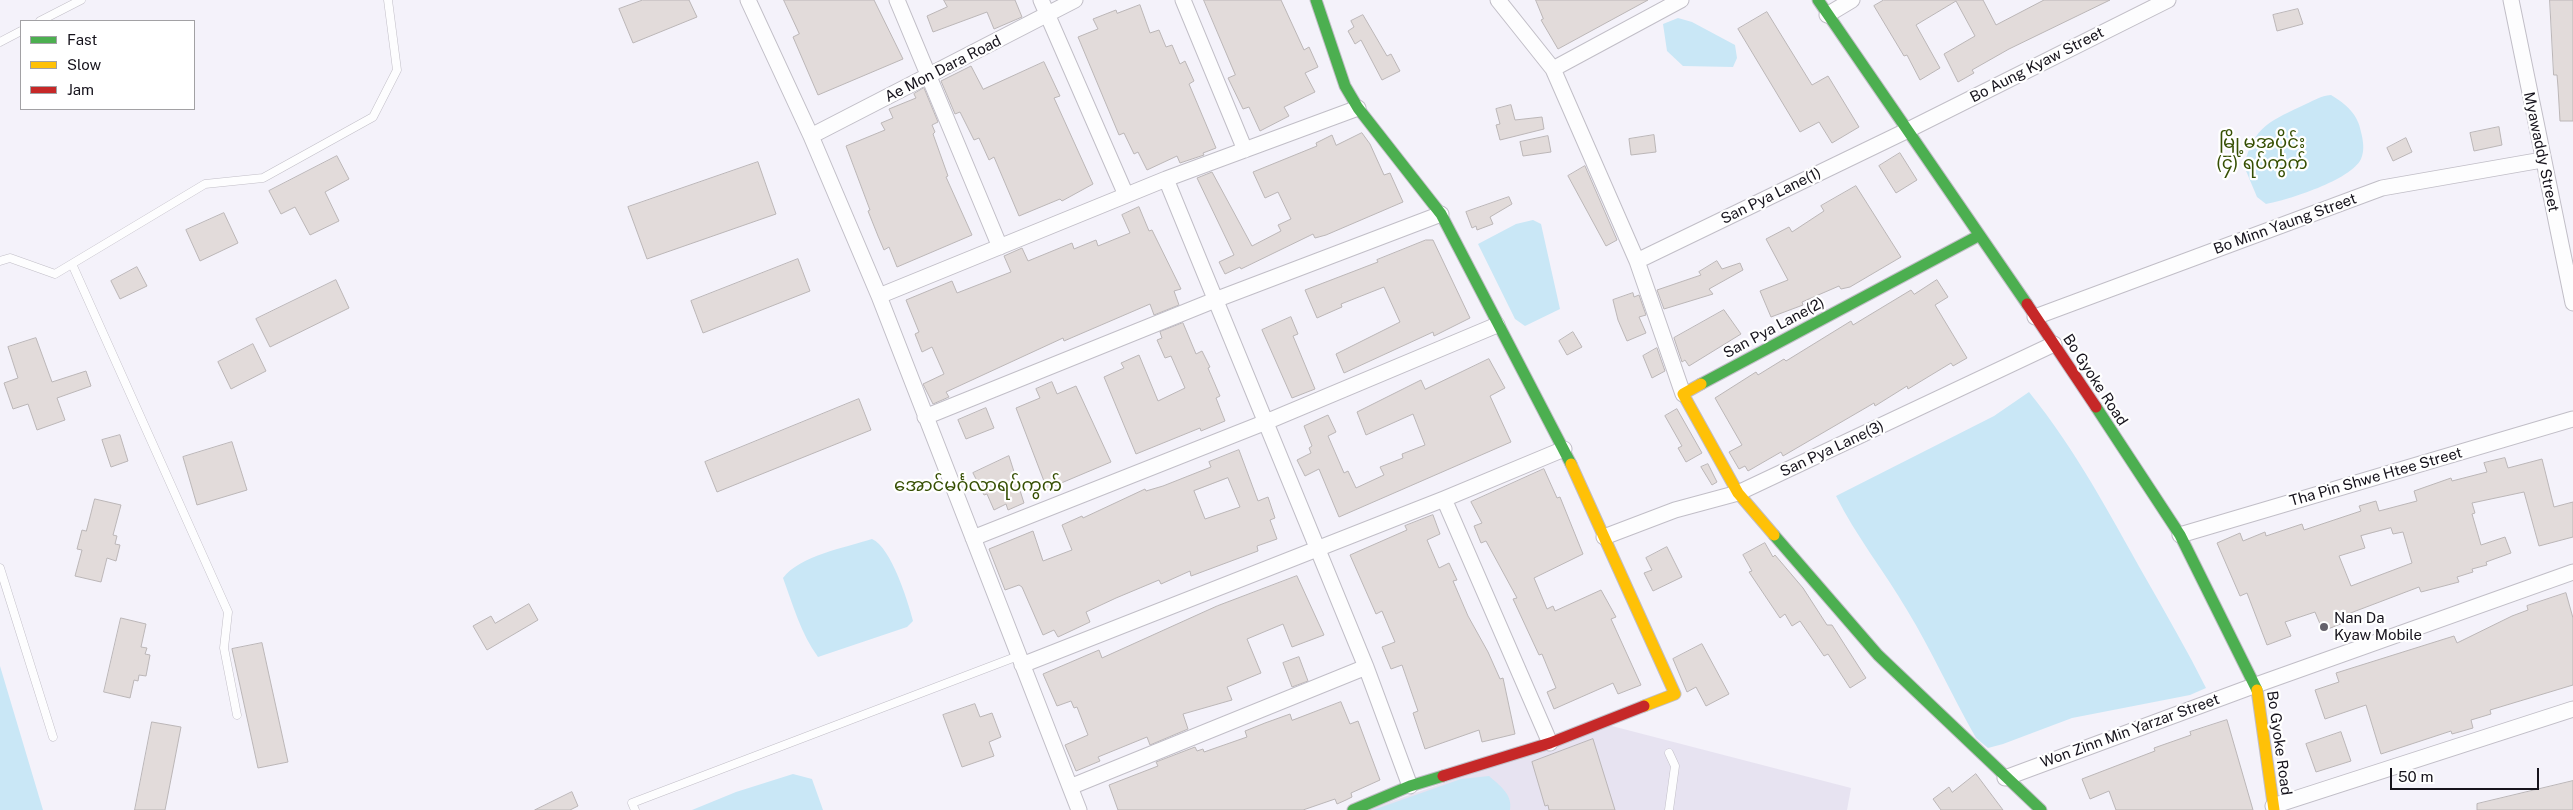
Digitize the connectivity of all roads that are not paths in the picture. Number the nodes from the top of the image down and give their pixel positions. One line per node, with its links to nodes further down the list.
1 (81, 0): 18 (lane)
2 (388, 0): 35 (lane)
3 (748, 0): 25 (street)
4 (897, 0): 22 (street)
5 (1041, 0): 16 (street)
6 (1075, 0): 16 (street, Ae Mon Dara Road)
7 (1183, 0): 26 (street)
8 (1316, 0): 23 (street)
9 (1498, 0): 21 (street)
10 (1681, 0): 15 (street)
11 (1818, 0): 17 (street, Bo Gyoke Road)
12 (1852, 0): 17 (street)
13 (2168, 0): 24 (street, Bo Aung Kyaw Street)
14 (2511, 0): 27 (street, Myawaddy Street)
15 (1662, 4): 21 (street)
16 (1048, 15): 22 (street, Ae Mon Dara Road); 29 (street)
17 (1827, 15): 24 (street, Bo Gyoke Road)
18 (42, 20)
19 (20, 32): 20 (lane)
20 (0, 42)
21 (1552, 69): 33 (street)
22 (929, 77): 25 (street, Ae Mon Dara Road); 32 (street)
23 (1358, 108): 26 (street); 30 (street)
24 (1906, 131): 31 (street, Bo Gyoke Road); 33 (street, San Pya Lane(1))
25 (811, 136): 36 (street)
26 (1245, 150): 28 (street)
27 (2542, 160): 38 (street, Myawaddy Street); 39 (street, Bo Minn Yaung Street)
28 (1166, 179): 29 (street); 37 (street)
29 (1126, 195): 32 (street)
30 (1442, 214): 37 (street); 40 (street)
31 (1978, 236): 39 (street, Bo Gyoke Road); 42 (street, San Pya Lane(2))
32 (1000, 247): 36 (street)
33 (1637, 261): 42 (street)
34 (0, 262): 35 (lane)
35 (72, 264): 59 (lane)
36 (879, 296): 43 (street)
37 (1215, 300): 43 (street); 45 (street)
38 (2573, 303)
39 (2035, 317): 41 (street, Bo Gyoke Road)
40 (1497, 326): 45 (street); 46 (street)
41 (2054, 344): 47 (street, San Pya Lane(3)); 49 (street, Bo Gyoke Road)
42 (1683, 394): 47 (street)
43 (925, 417): 51 (street)
44 (2573, 419): 49 (street, Tha Pin Shwe Htee Street)
45 (1266, 422): 51 (street); 52 (street)
46 (1564, 449): 48 (street); 50 (street)
47 (1738, 493): 50 (street, San Pya Lane(3)); 63 (street)
48 (1444, 499): 52 (street); 61 (street)
49 (2180, 535): 57 (street, Bo Gyoke Road)
50 (1604, 537): 61 (street)
51 (973, 538): 55 (street)
52 (1318, 549): 55 (street); 56 (street)
53 (0, 568): 60 (lane)
54 (2573, 572): 57 (street, Won Zinn Min Yarzar Street)
55 (1020, 660): 65 (street); 67 (lane)
56 (1366, 667): 64 (street); 65 (street)
57 (2256, 685): 63 (street, Won Zinn Min Yarzar Street); 66 (street, Bo Gyoke Road)
58 (2573, 709): 66 (street)
59 (237, 715)
60 (53, 737)
61 (1550, 743): 64 (street)
62 (1669, 753): 70 (lane)
63 (2005, 778): 71 (street)
64 (1410, 786): 69 (street)
65 (1070, 787): 68 (street)
66 (2274, 808)
67 (634, 810)
68 (1079, 810)
69 (1353, 810)
70 (1669, 810)
71 (2041, 810)

